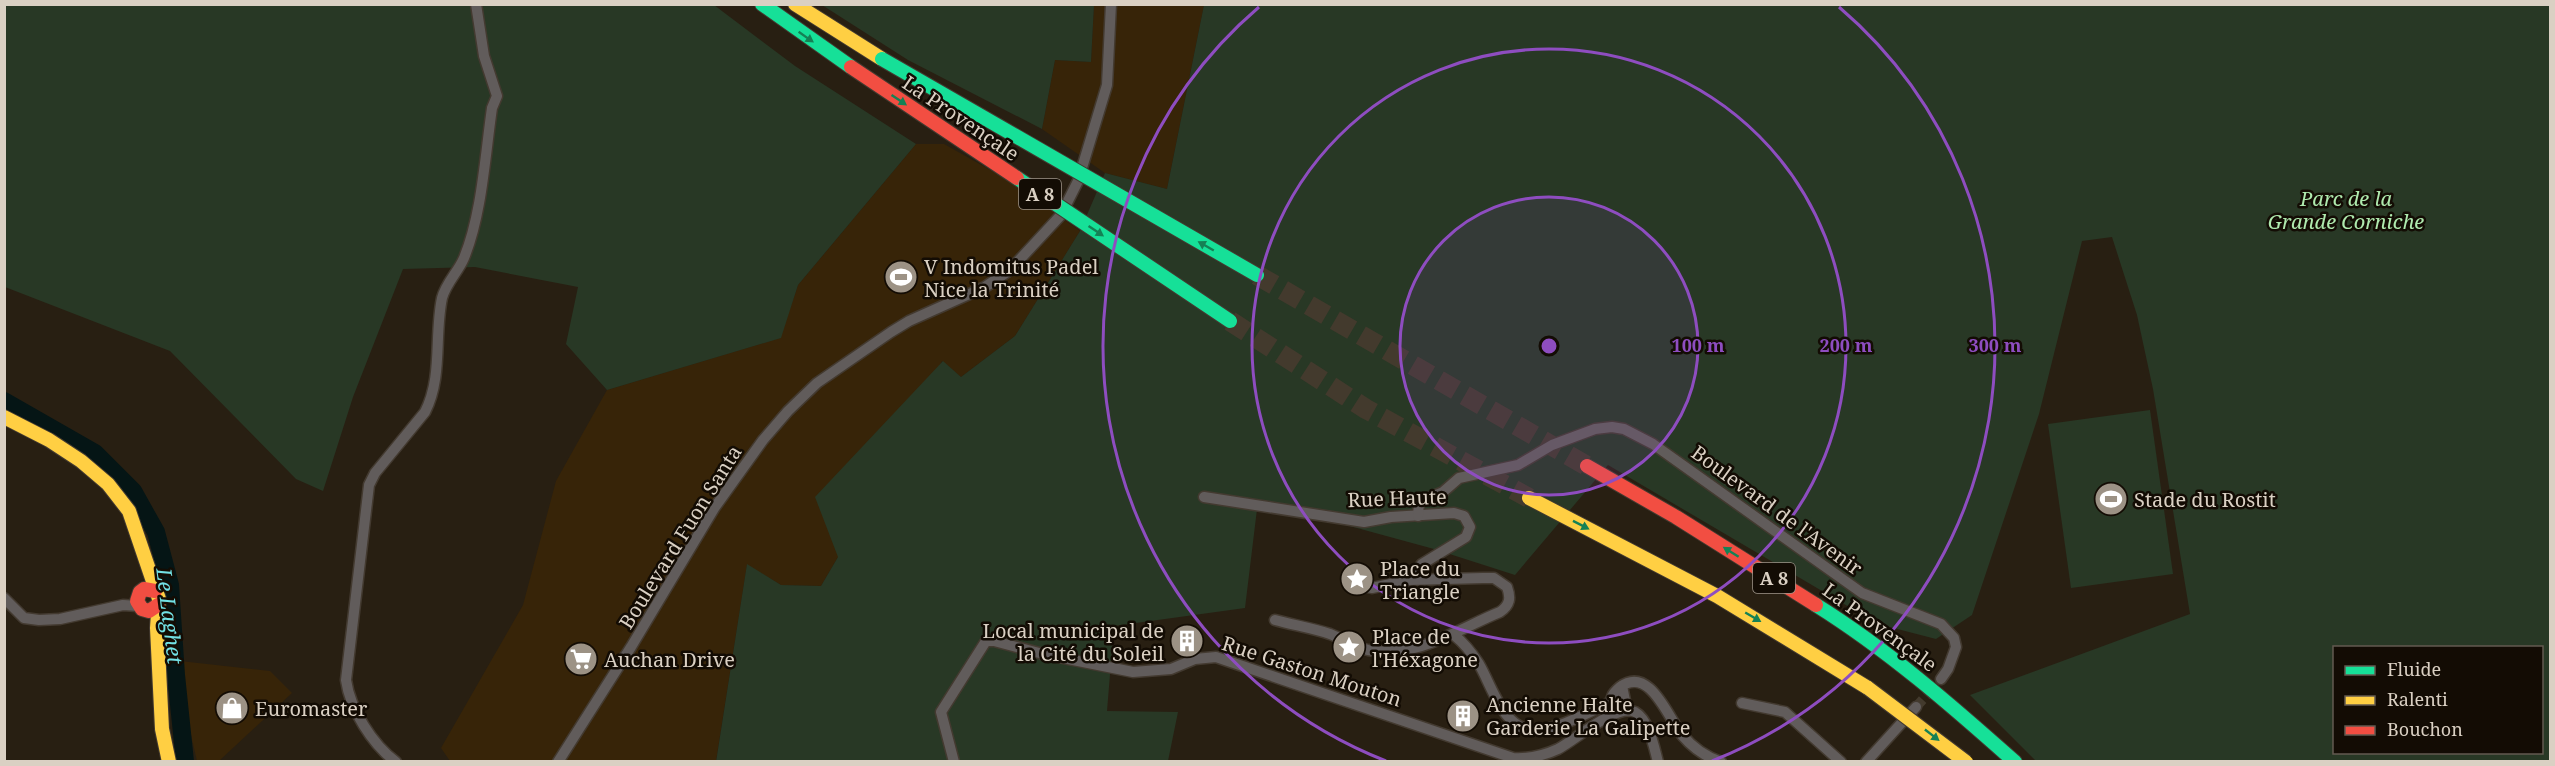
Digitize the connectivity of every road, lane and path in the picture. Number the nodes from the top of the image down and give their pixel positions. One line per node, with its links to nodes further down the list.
1 (476, 4): 25 (street)
2 (762, 4): 6 (main road, La Provençale / A 8, one-way to 6, bridge)
3 (795, 4): 5 (main road, La Provençale / A 8, one-way to 3, bridge)
4 (1111, 4): 26 (street, Boulevard Fuon Santa)
5 (1257, 275)
6 (1230, 321)
7 (4, 417): 15 (main road)
8 (1587, 466): 33 (main road, La Provençale / A 8, one-way to 8)
9 (1204, 497): 11 (street, Rue Haute)
10 (1529, 498): 32 (main road, A 8, one-way to 32, bridge)
11 (1418, 516): 12 (street, Rue Haute); 18 (street, Boulevard de l'Avenir)
12 (1415, 579): 13 (street); 17 (street)
13 (1357, 585)
14 (4, 598): 15 (street)
15 (146, 599): 24 (main road)
16 (1275, 620): 17 (street)
17 (1454, 635): 22 (street)
18 (1941, 679)
19 (1622, 686): 22 (street); 23 (street); 29 (street)
20 (1742, 703): 30 (street)
21 (1916, 707): 31 (street)
22 (1613, 708): 23 (street); 27 (street, Rue Gaston Mouton)
23 (1627, 710): 28 (street)
24 (169, 762)
25 (396, 762)
26 (558, 762)
27 (954, 762)
28 (1658, 762)
29 (1721, 762)
30 (1841, 762)
31 (1866, 762)
32 (1966, 762)
33 (2015, 762)

